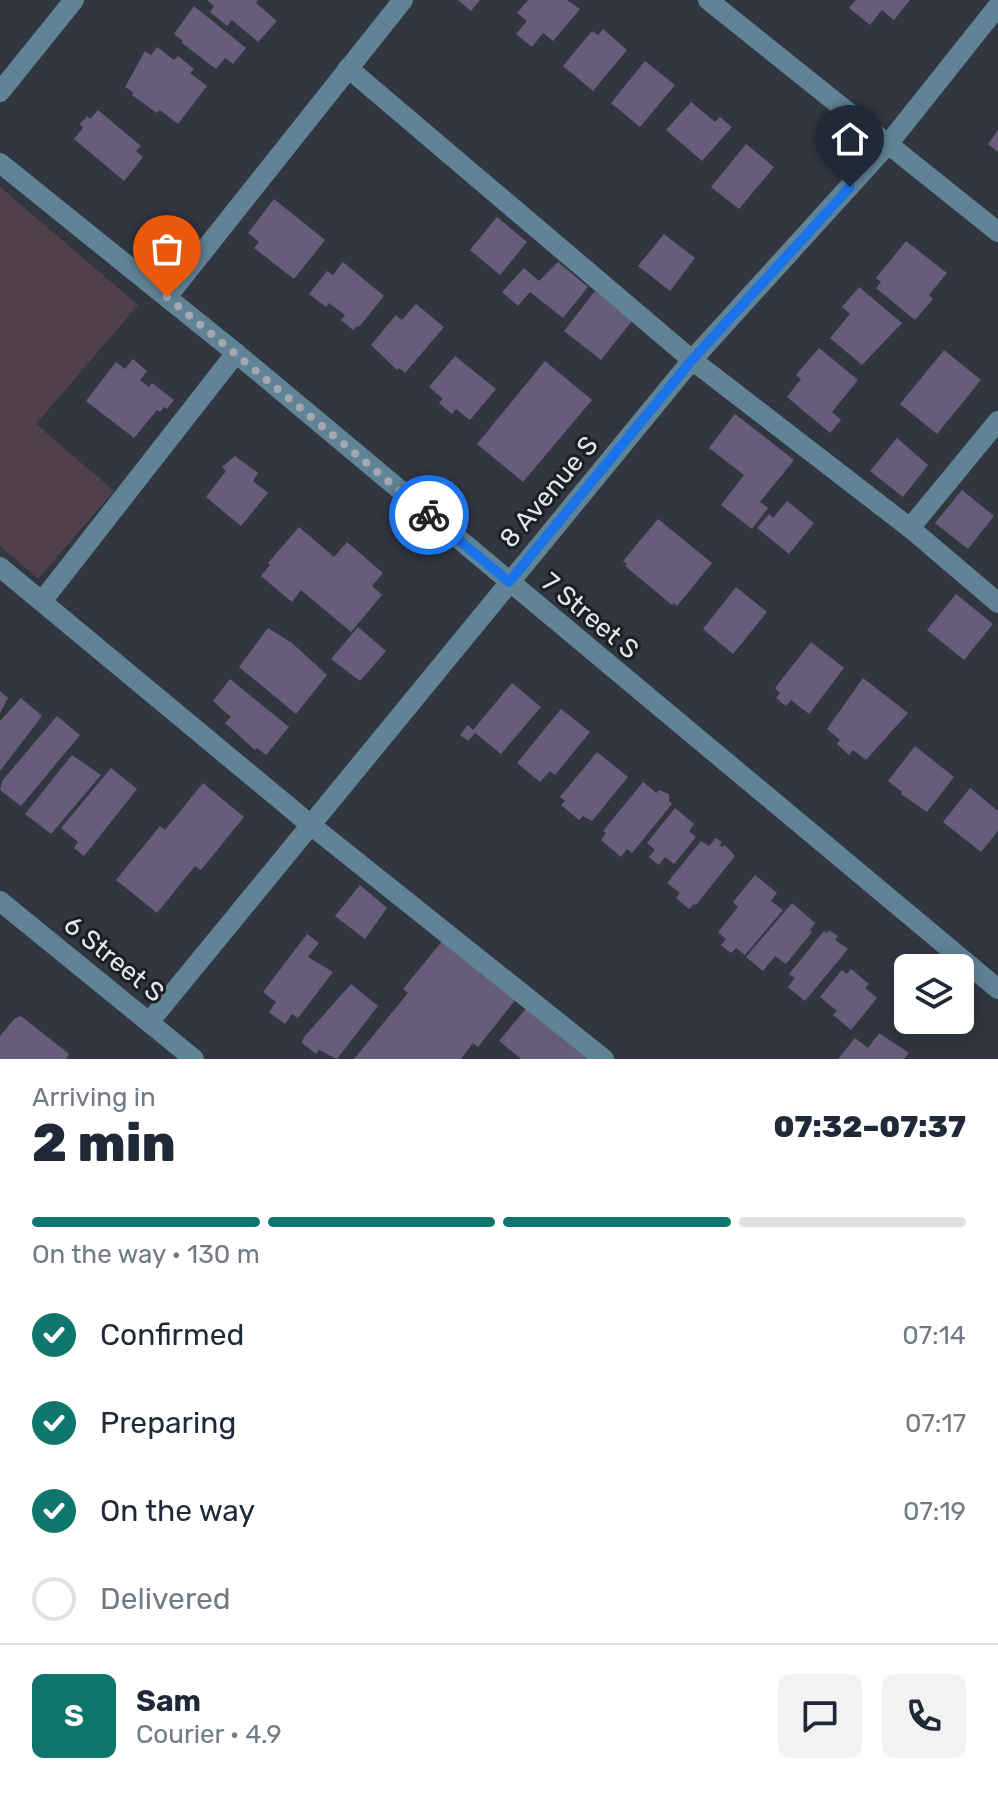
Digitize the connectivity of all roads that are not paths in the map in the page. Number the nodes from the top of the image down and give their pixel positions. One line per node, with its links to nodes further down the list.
1 (74, 0): 6 (street)
2 (403, 0): 5 (street)
3 (708, 0): 7 (street)
4 (998, 6): 7 (street, 8 Avenue S)
5 (348, 68): 10 (street); 12 (street)
6 (0, 92)
7 (889, 143): 9 (street); 12 (street, 8 Avenue S)
8 (0, 163): 10 (street, 7 Street S)
9 (998, 232)
10 (167, 297): 11 (street, 7 Street S)
11 (236, 353): 16 (street, 7 Street S); 17 (street)
12 (692, 360): 14 (street); 16 (street, 8 Avenue S)
13 (998, 421): 14 (street)
14 (910, 528): 18 (street)
15 (0, 567): 17 (street)
16 (509, 582): 19 (street, 8 Avenue S); 21 (street, 7 Street S)
17 (43, 600): 19 (street)
18 (998, 603)
19 (312, 826): 22 (street, 8 Avenue S); 24 (street)
20 (0, 901): 22 (street, 6 Street S)
21 (998, 989)
22 (150, 1021): 23 (street, 6 Street S)
23 (194, 1059)
24 (604, 1059)

